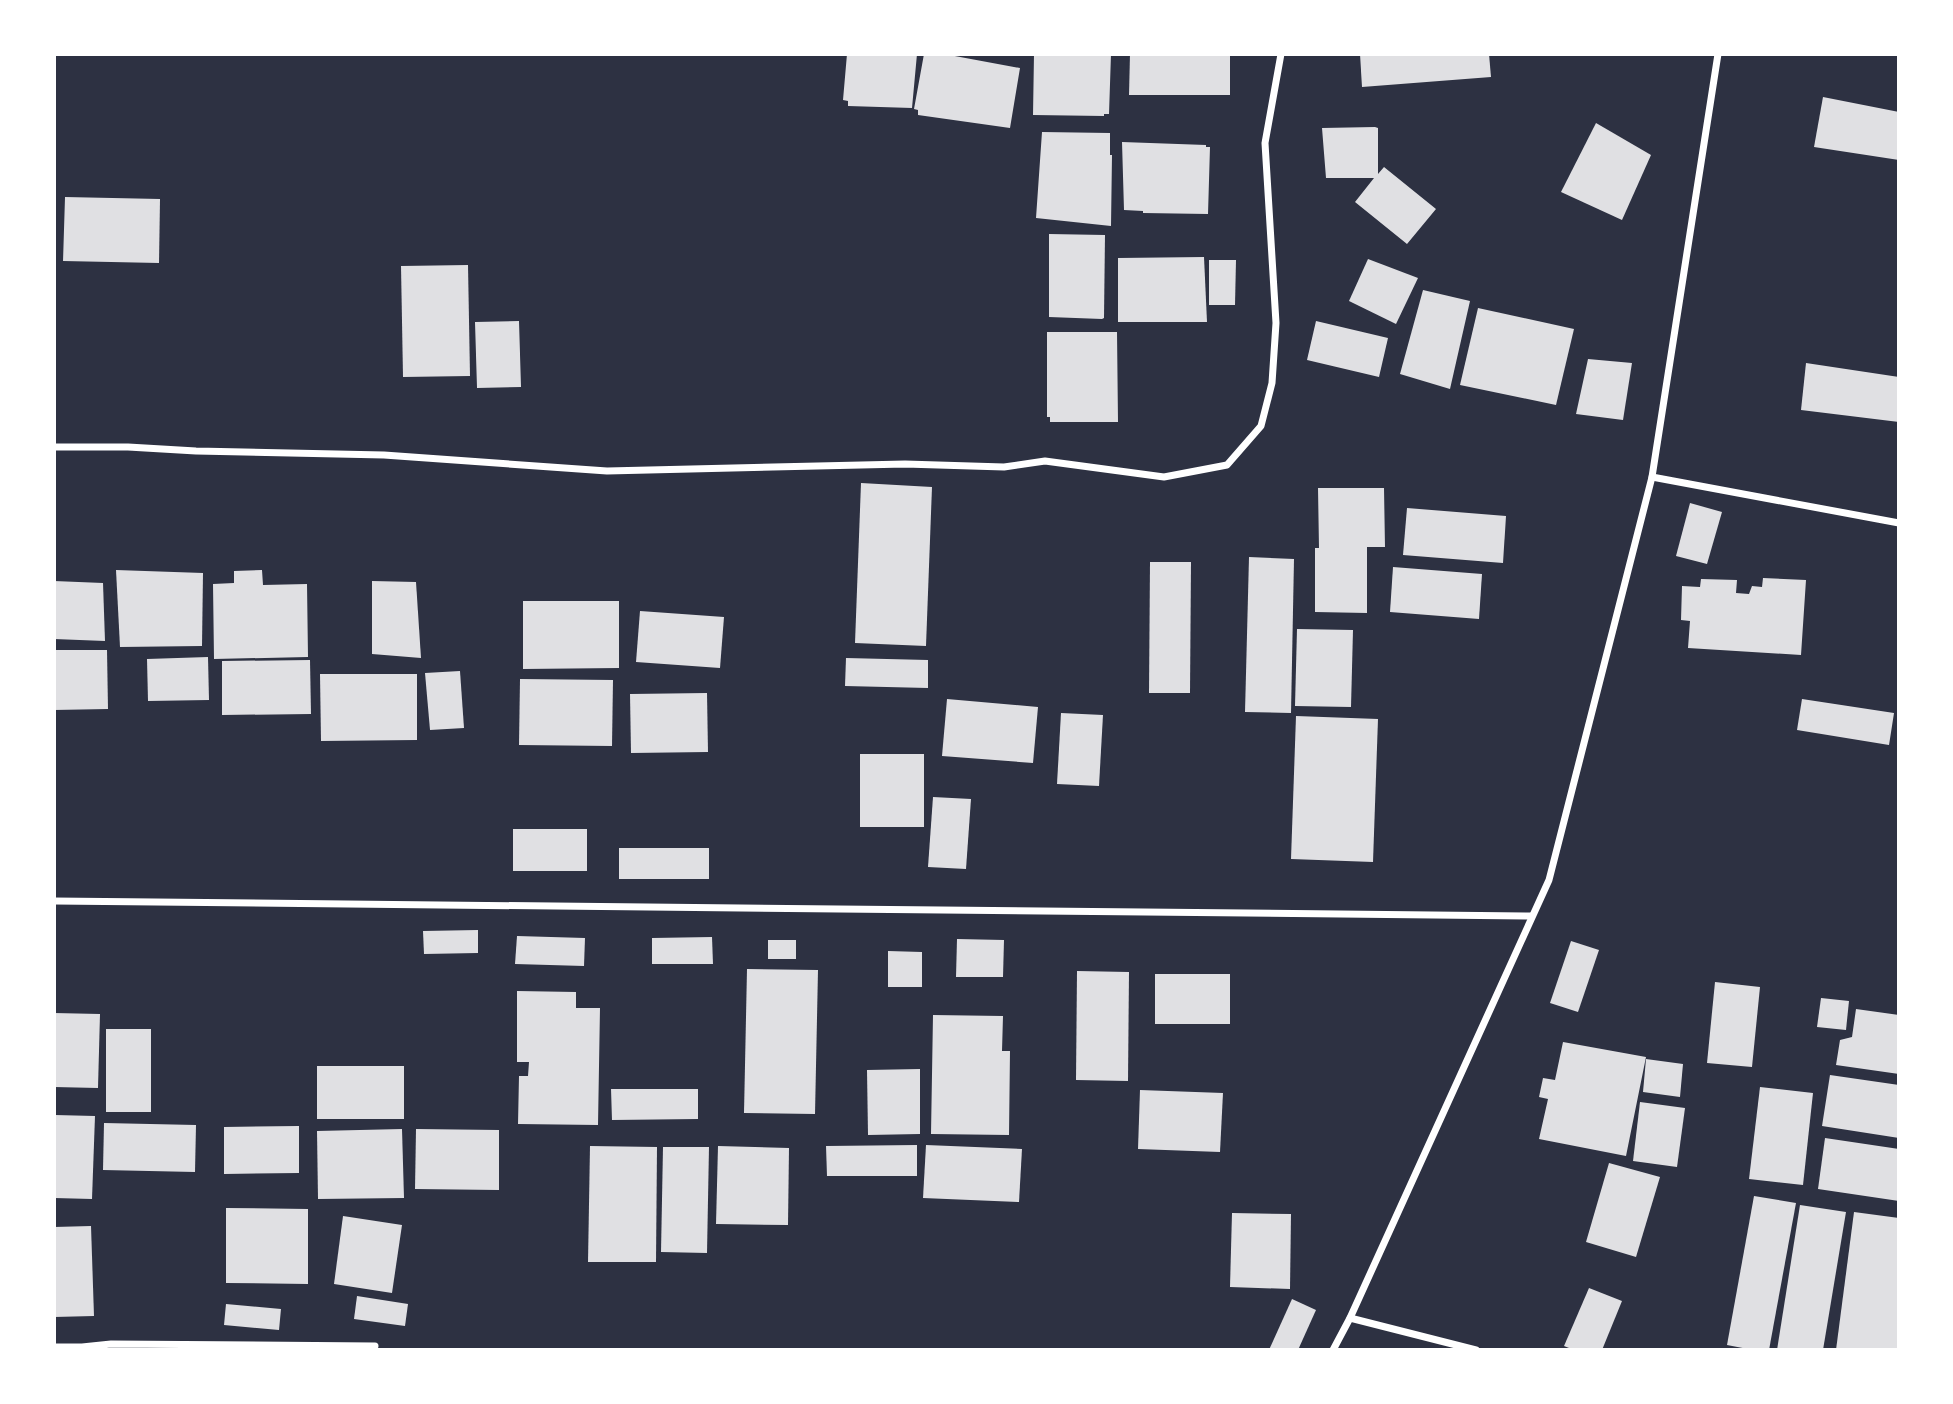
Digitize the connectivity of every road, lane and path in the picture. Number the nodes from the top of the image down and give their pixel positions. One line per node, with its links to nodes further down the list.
1 (1281, 54): 3 (street)
2 (1718, 54): 4 (street)
3 (54, 447)
4 (1652, 477): 5 (street); 7 (street)
5 (1899, 523)
6 (54, 901): 7 (street)
7 (1531, 916): 8 (street)
8 (1350, 1318): 11 (street); 12 (street)
9 (375, 1346): 10 (street)
10 (54, 1347)
11 (1333, 1350)
12 (1476, 1350)

